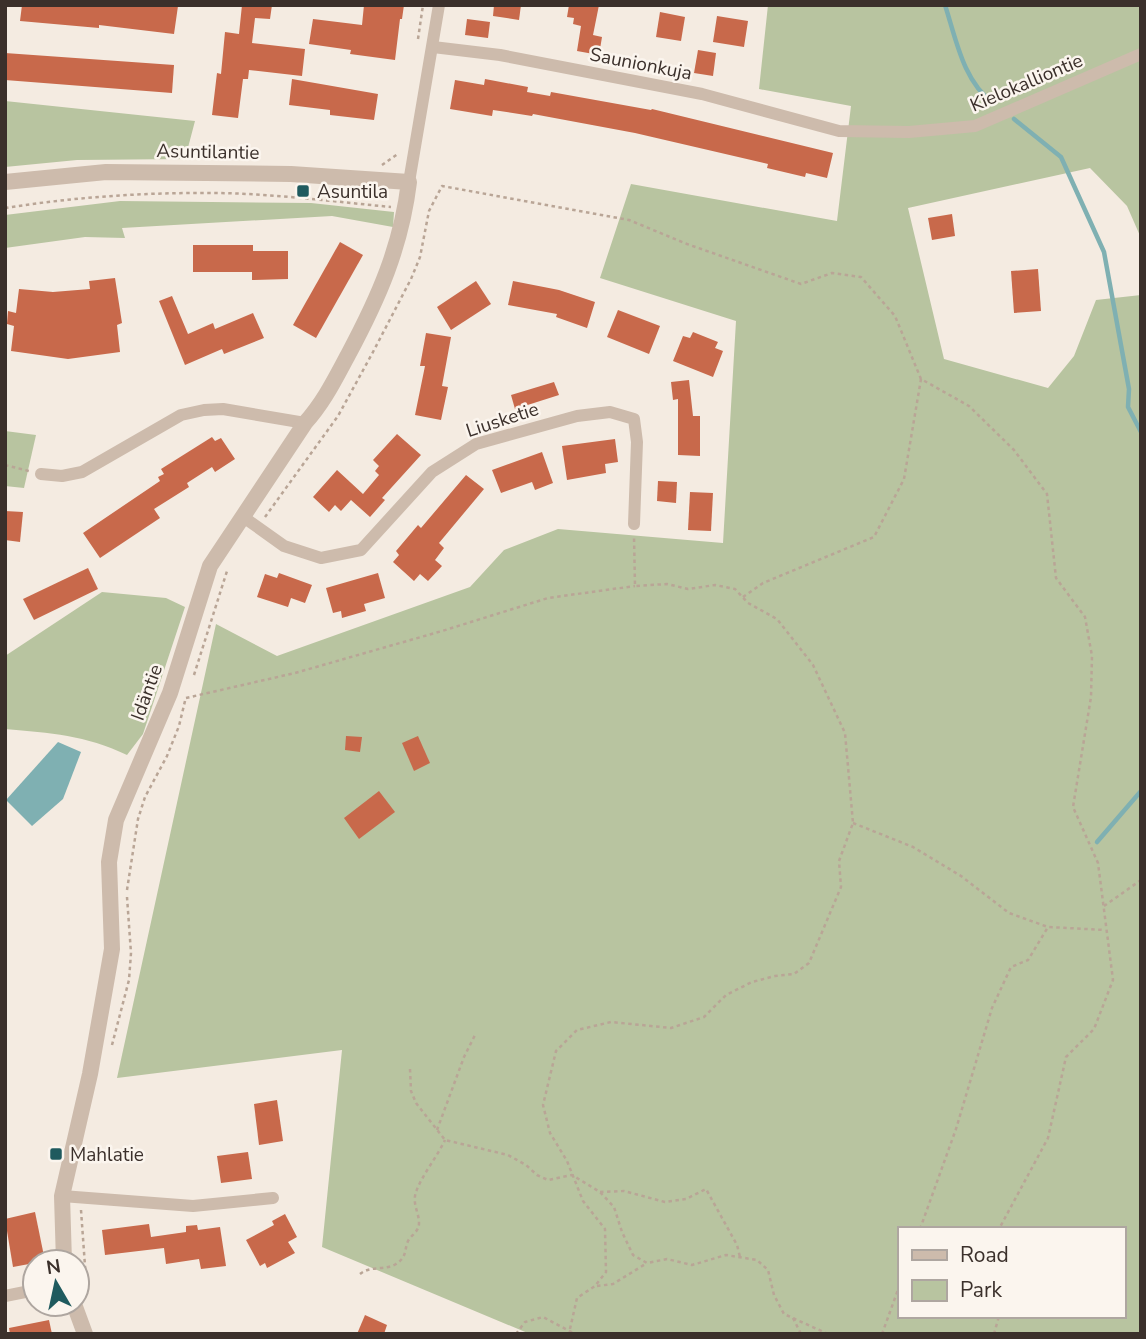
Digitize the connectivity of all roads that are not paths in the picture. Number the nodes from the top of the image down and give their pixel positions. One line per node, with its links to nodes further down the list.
1 (439, 5): 2 (street)
2 (433, 47): 4 (street, Saunionkuja); 6 (street)
3 (1141, 54): 4 (street, Kielokalliontie)
4 (839, 131)
5 (5, 182): 6 (street, Asuntilantie)
6 (410, 182): 7 (street, Idäntie)
7 (305, 423): 8 (street); 9 (street, Idäntie)
8 (41, 474)
9 (242, 516): 10 (street, Liusketie); 11 (street, Idäntie)
10 (634, 524)
11 (62, 1196): 12 (street); 13 (street, Idäntie)
12 (273, 1198)
13 (64, 1248)

